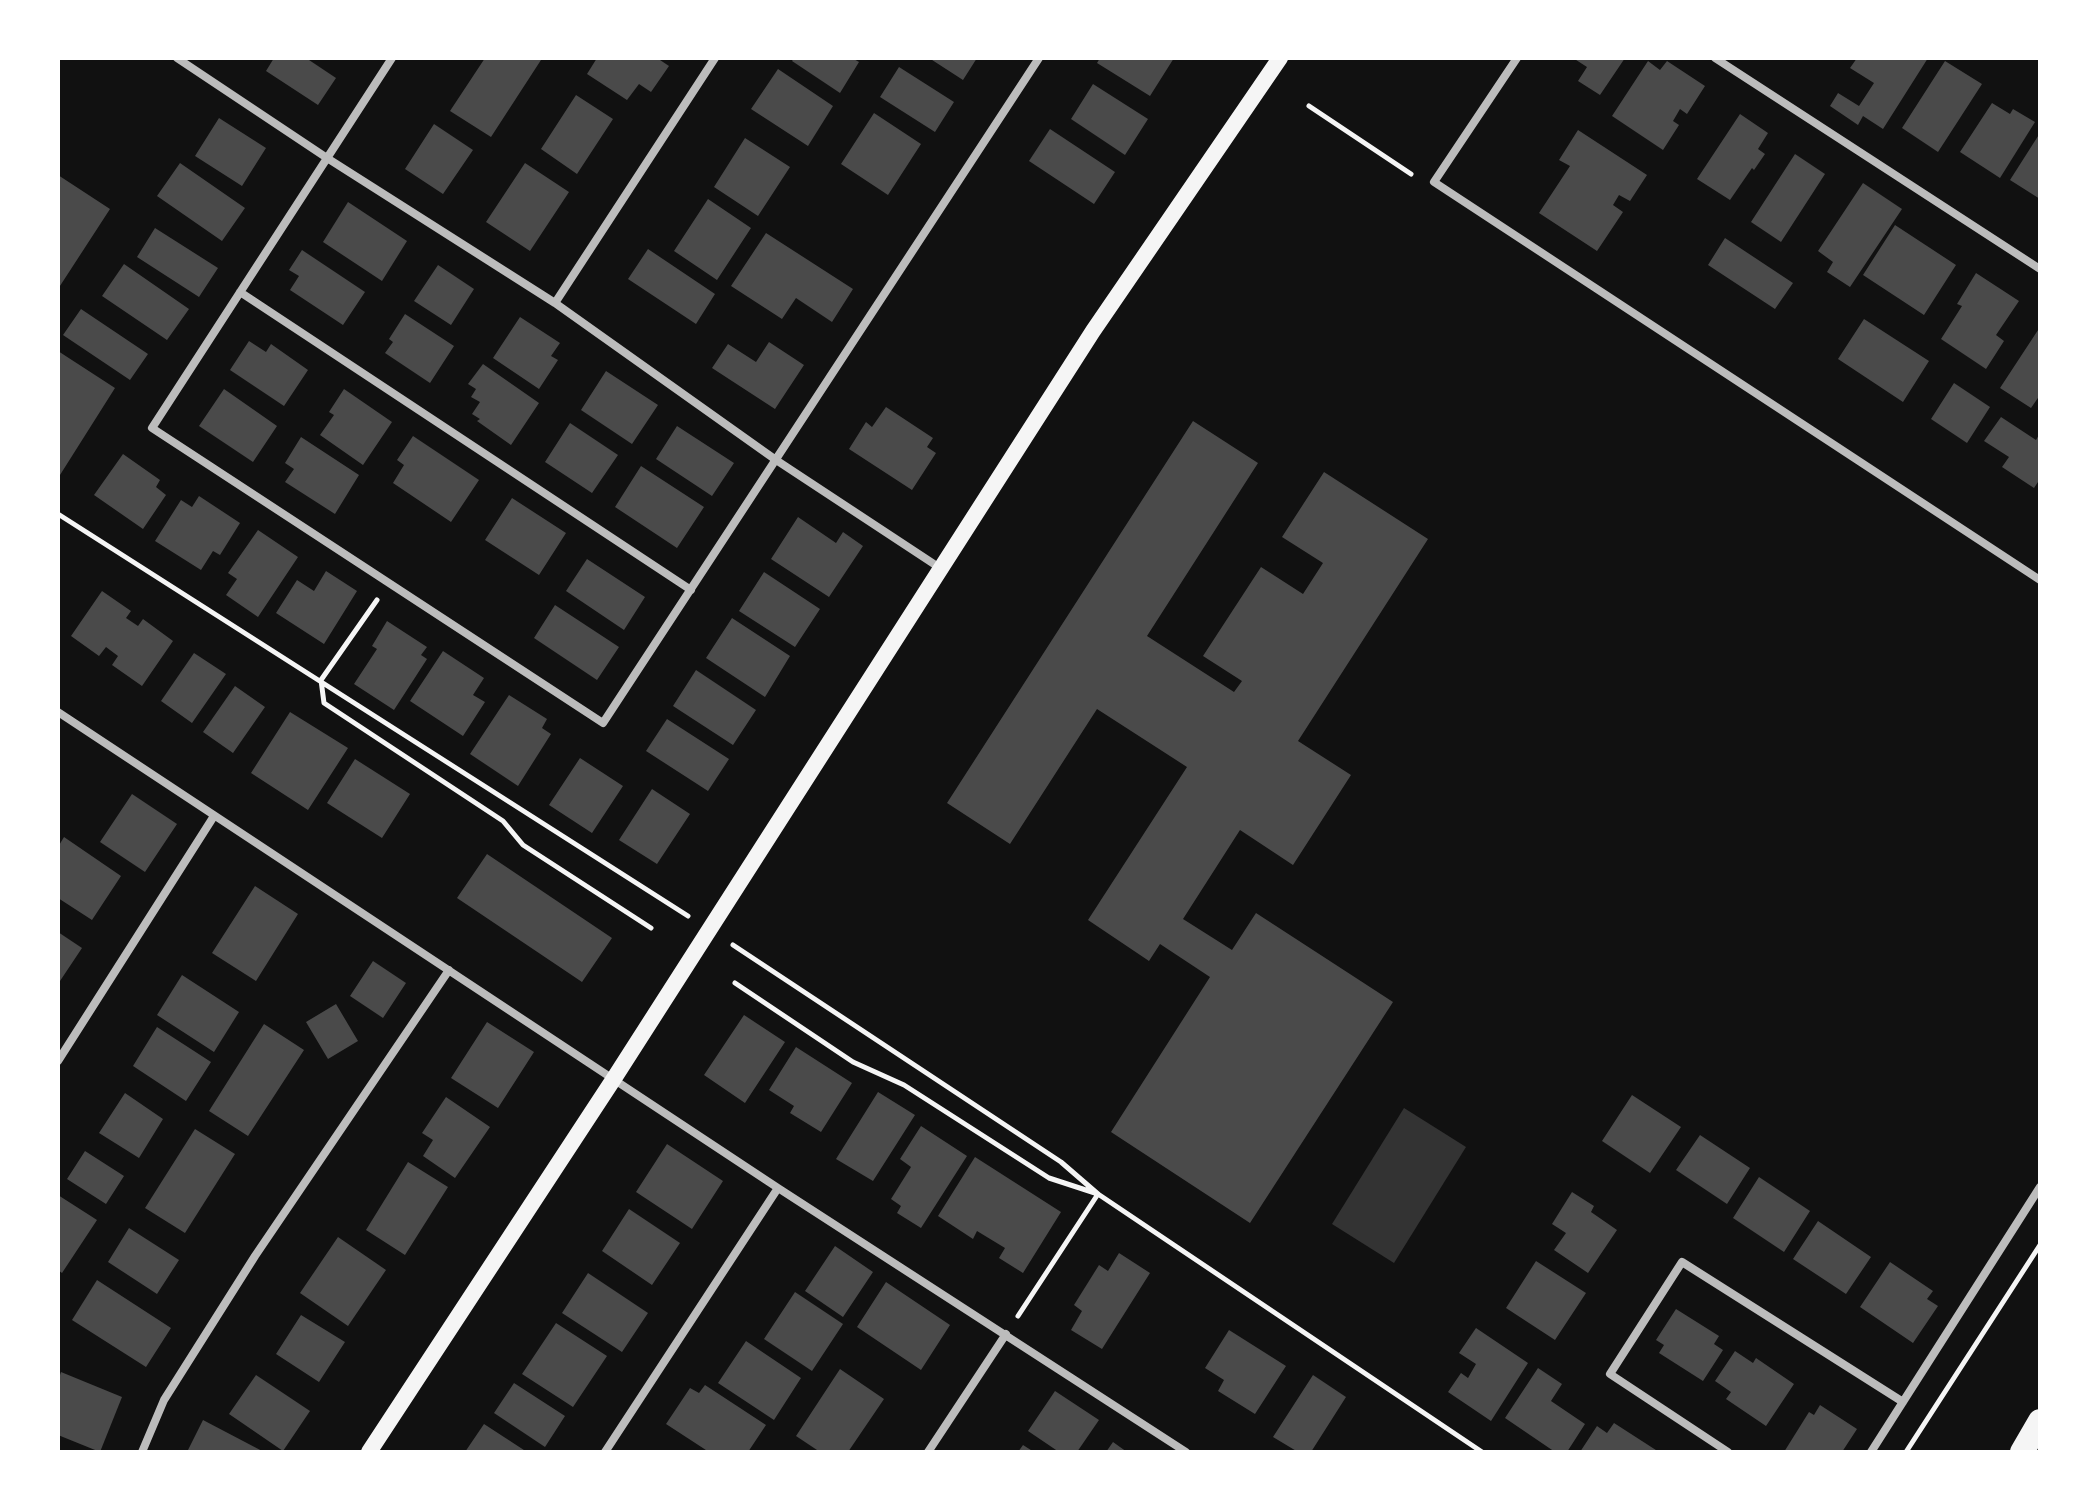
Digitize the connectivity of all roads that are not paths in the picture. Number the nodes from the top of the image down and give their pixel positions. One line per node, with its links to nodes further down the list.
1 (177, 58): 8 (street)
2 (392, 58): 8 (street)
3 (715, 58): 11 (street)
4 (1039, 58): 12 (street)
5 (1280, 58): 13 (main road)
6 (1517, 58): 14 (street)
7 (1715, 58): 9 (street)
8 (327, 158): 10 (street); 11 (street)
9 (2040, 269)
10 (240, 292): 15 (street); 15 (street)
11 (555, 303): 12 (street)
12 (776, 460): 13 (street); 15 (street)
13 (940, 568): 20 (main road)
14 (2040, 580)
15 (691, 590)
16 (58, 712): 17 (street)
17 (214, 816): 18 (street); 19 (street)
18 (449, 970): 20 (street); 26 (street)
19 (58, 1061)
20 (613, 1080): 22 (street); 27 (main road)
21 (2040, 1187): 24 (street)
22 (778, 1188): 23 (street); 28 (street)
23 (1006, 1334): 29 (street); 30 (street)
24 (1903, 1402): 31 (street); 32 (street)
25 (2040, 1421): 33 (highway)
26 (142, 1452)
27 (369, 1452)
28 (605, 1452)
29 (928, 1452)
30 (1186, 1452)
31 (1728, 1452)
32 (1871, 1452)
33 (2022, 1452)

